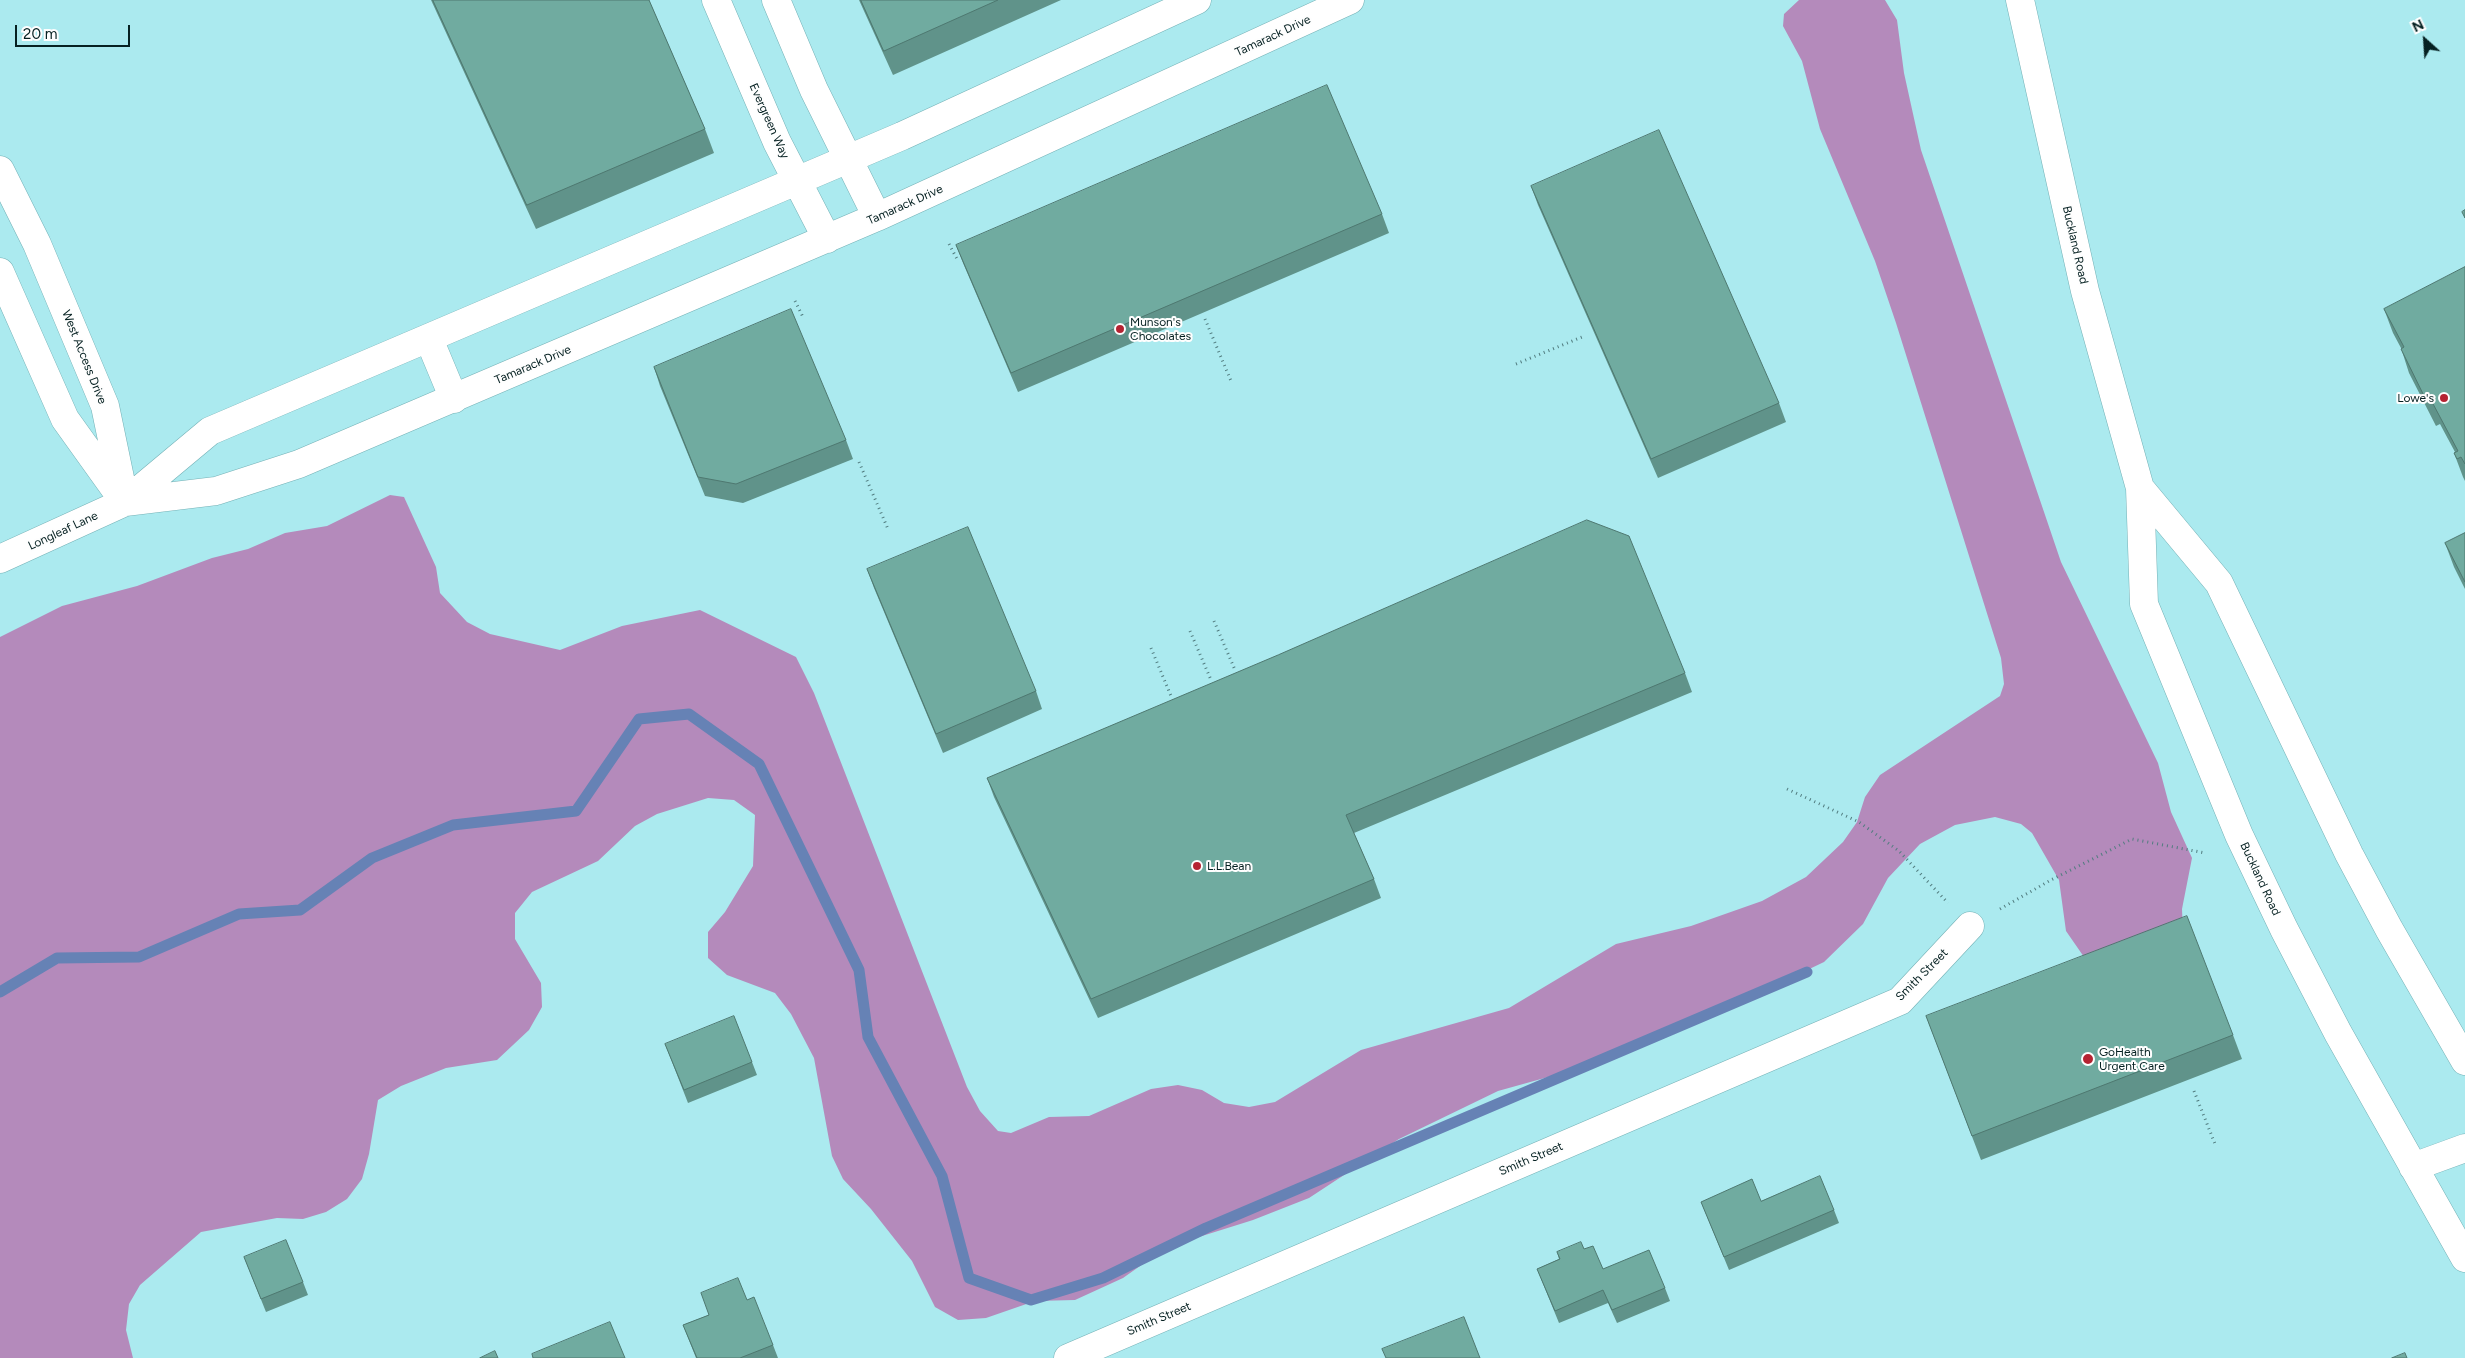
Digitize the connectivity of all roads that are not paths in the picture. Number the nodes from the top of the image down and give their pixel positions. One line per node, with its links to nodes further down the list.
1 (716, 0): 8 (street, Evergreen Way)
2 (776, 0): 6 (street)
3 (1196, 0): 6 (street)
4 (1350, 0): 9 (street, Tamarack Drive)
5 (2020, 0): 14 (street, Buckland Road)
6 (848, 159): 8 (street); 9 (street)
7 (0, 170): 15 (street, West Access Drive)
8 (796, 182): 10 (street, Evergreen Way); 12 (street)
9 (877, 217): 10 (street, Tamarack Drive)
10 (827, 239): 13 (street, Tamarack Drive)
11 (0, 272): 15 (street)
12 (428, 339): 13 (street); 15 (street)
13 (454, 399): 15 (street, Tamarack Drive)
14 (2140, 488): 18 (street, Buckland Road); 20 (street, Buckland Road)
15 (125, 502): 16 (street, Longleaf Lane)
16 (0, 559)
17 (1970, 926): 22 (street, Smith Street)
18 (2465, 1061)
19 (2465, 1148): 20 (street)
20 (2413, 1167): 21 (street, Buckland Road)
21 (2461, 1251)
22 (1068, 1358)

